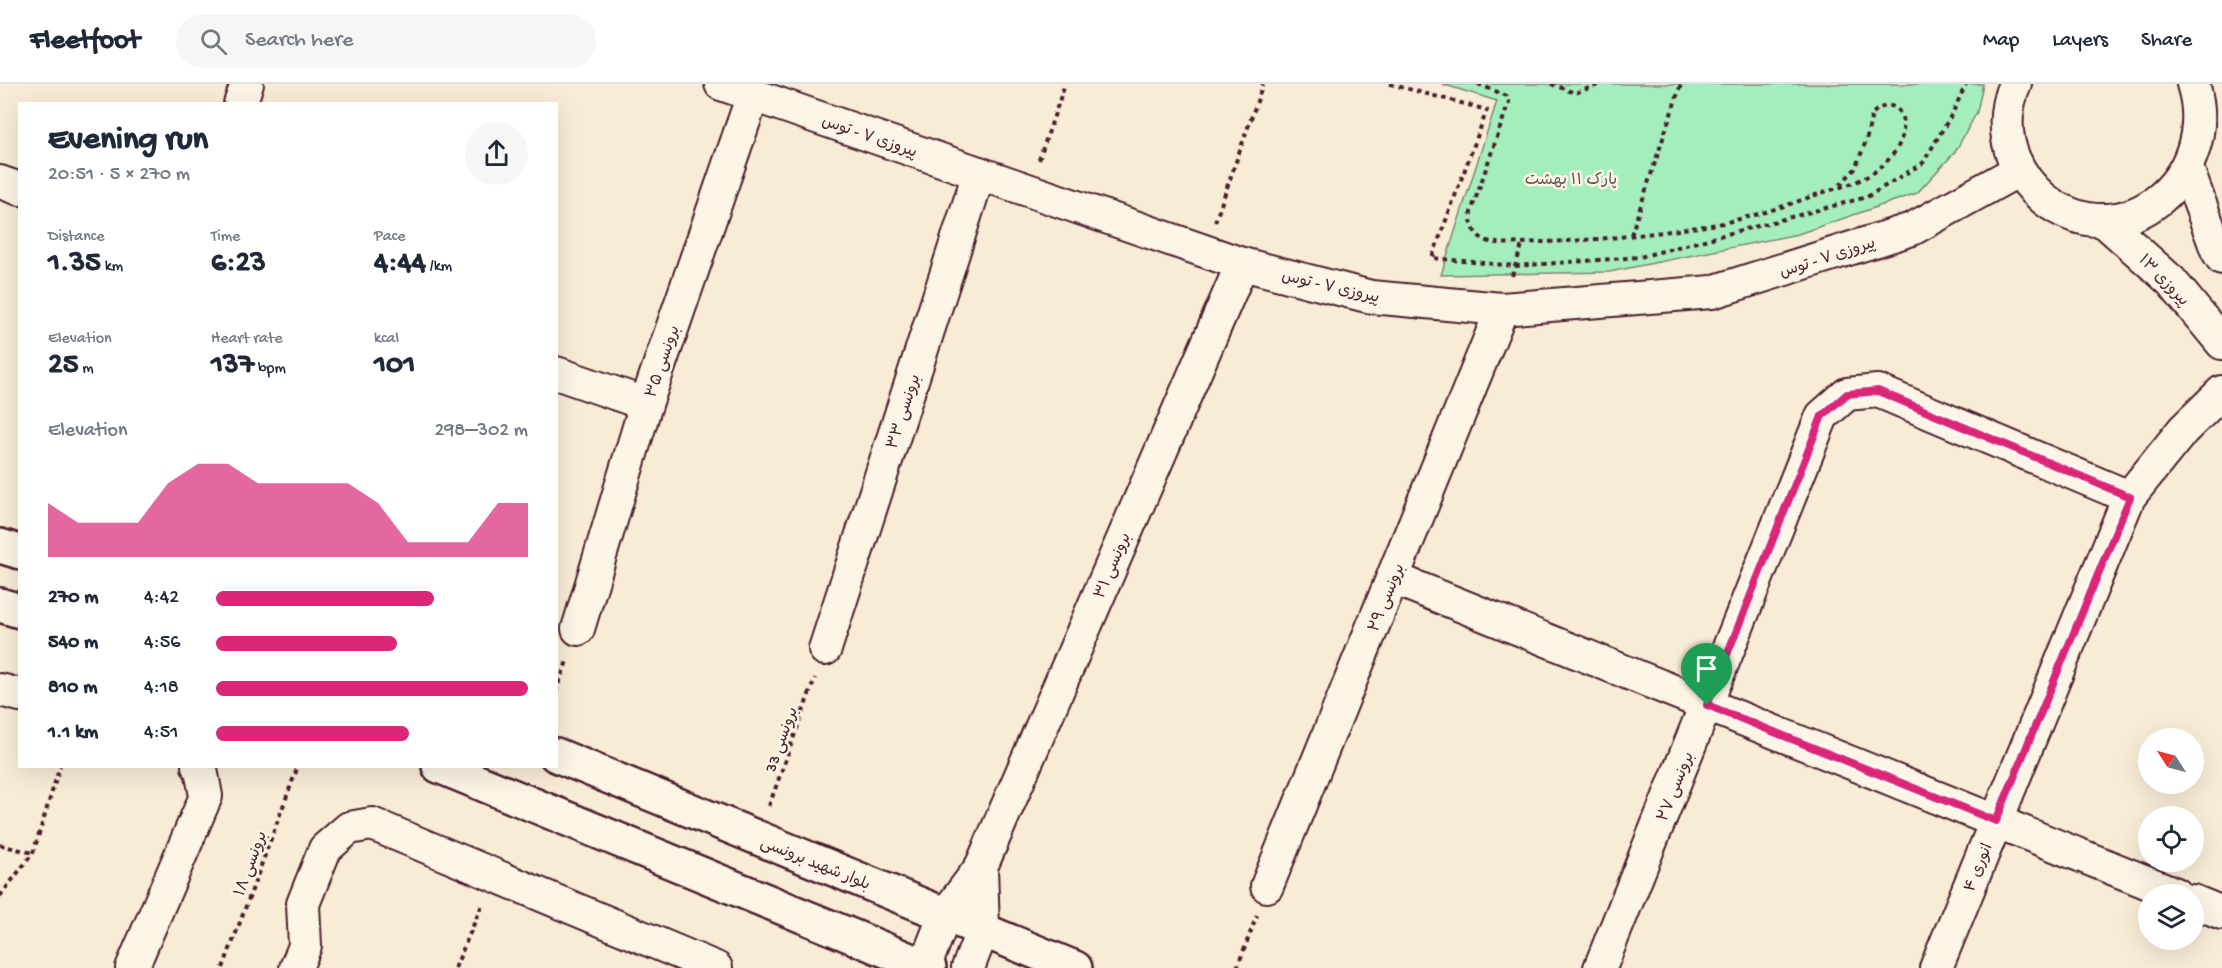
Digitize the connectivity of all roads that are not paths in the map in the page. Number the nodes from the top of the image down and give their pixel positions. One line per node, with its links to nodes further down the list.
1 (247, 84): 6 (street)
2 (721, 84): 5 (street, پیروزی ۷ - توس)
3 (2015, 84): 7 (street)
4 (2193, 84): 8 (street)
5 (753, 95): 9 (street, پیروزی ۷ - توس); 19 (street, برونسی ۳۵)
6 (241, 102)
7 (2019, 170): 12 (street); 15 (street, پیروزی ۷ - توس)
8 (2188, 171): 12 (street); 13 (street)
9 (979, 173): 14 (street, پیروزی ۷ - توس); 27 (street, برونسی ۳۳)
10 (0, 183): 11 (street)
11 (18, 188)
12 (2103, 220): 16 (street, پیروزی ۱۳)
13 (2222, 258)
14 (1242, 264): 15 (street, پیروزی ۷ - توس); 35 (street, برونسی ۳۱)
15 (1502, 309): 23 (street, برونسی ۲۹)
16 (2222, 343)
17 (558, 374): 19 (street)
18 (2222, 392): 20 (street, انوری ۴)
19 (646, 404): 26 (street, برونسی ۳۵)
20 (2130, 497): 30 (street, برونسی ۲۷); 34 (street, انوری ۴)
21 (0, 546): 22 (street)
22 (18, 551)
23 (1393, 578): 30 (street); 37 (street, برونسی ۲۹)
24 (0, 605): 25 (street)
25 (18, 610)
26 (578, 629)
27 (825, 649)
28 (0, 690): 29 (street)
29 (18, 694)
30 (1707, 705): 34 (street); 48 (street, برونسی ۲۷)
31 (558, 756): 40 (street, بلوار شهید برونسی)
32 (200, 768): 43 (street)
33 (444, 768): 42 (street)
34 (1996, 821): 36 (street); 49 (street, انوری ۴)
35 (981, 867): 40 (street, برونسی ۳۱); 41 (street, برونسی ۳۱)
36 (2151, 884)
37 (1268, 886)
38 (2204, 906): 39 (street)
39 (2222, 913)
40 (945, 915): 41 (street, بلوار شهید برونسی); 42 (street, برونسی ۳۱)
41 (983, 929): 46 (street); 47 (street, بلوار شهید برونسی)
42 (926, 967)
43 (132, 968)
44 (296, 968): 45 (street)
45 (716, 968)
46 (968, 968)
47 (1075, 968)
48 (1600, 968)
49 (1936, 968)

